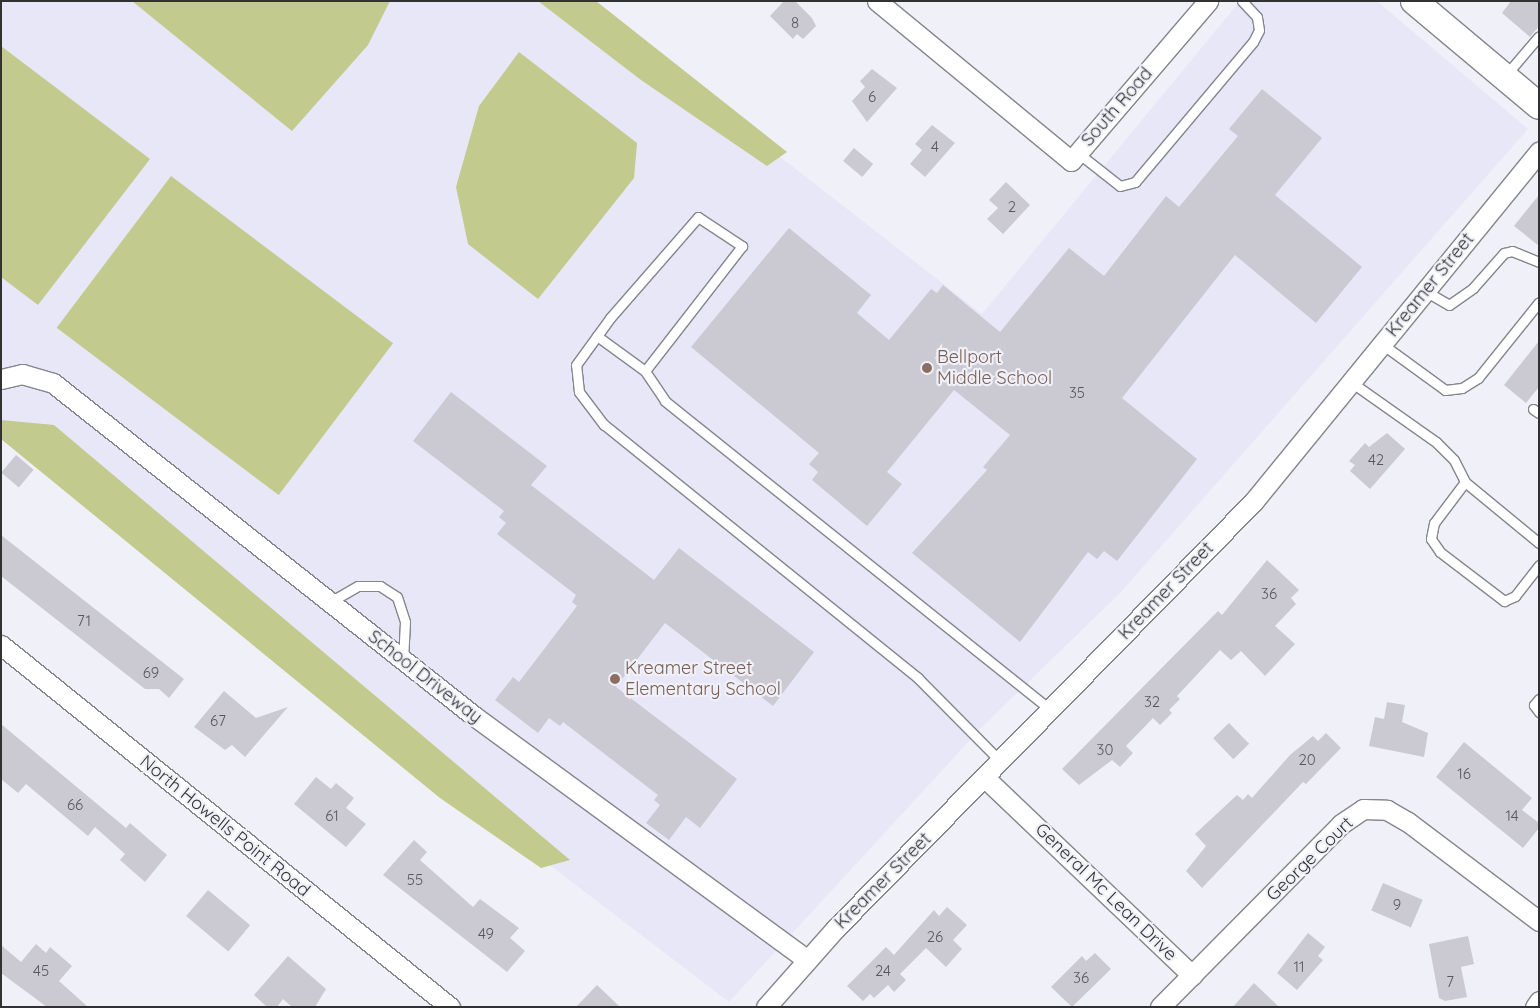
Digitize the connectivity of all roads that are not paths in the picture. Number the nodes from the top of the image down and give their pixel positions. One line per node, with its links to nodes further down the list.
1 (877, 1): 9 (street, South Road)
2 (1208, 1): 9 (street, South Road)
3 (1242, 1): 9 (lane)
4 (1414, 1): 6 (main road)
5 (1539, 36): 6 (lane)
6 (1505, 76): 7 (main road)
7 (1539, 106)
8 (1539, 151): 11 (street, Kreamer Street)
9 (1078, 153)
10 (1539, 262): 11 (lane)
11 (1425, 291): 14 (street, Kreamer Street)
12 (1539, 302): 14 (lane)
13 (597, 336): 15 (lane); 15 (lane); 27 (lane)
14 (1382, 344): 17 (street, Kreamer Street)
15 (645, 371): 25 (lane)
16 (1, 379): 21 (street, School Driveway)
17 (1351, 382): 18 (lane); 25 (street, Kreamer Street)
18 (1465, 482): 19 (lane); 20 (lane)
19 (1539, 543)
20 (1539, 565)
21 (330, 602): 23 (street, School Driveway); 23 (lane)
22 (1, 644): 33 (street, North Howells Point Road)
23 (403, 660): 30 (street, School Driveway)
24 (1539, 699): 26 (lane)
25 (1050, 709): 27 (street, Kreamer Street)
26 (1539, 712)
27 (1000, 761): 28 (street, Kreamer Street)
28 (986, 778): 30 (street, Kreamer Street); 31 (street, General Mc Lean Drive)
29 (1539, 921): 31 (street, George Court)
30 (807, 960): 34 (street, Kreamer Street)
31 (1192, 975): 35 (street, General Mc Lean Drive)
32 (1539, 1001): 36 (street)
33 (450, 1007)
34 (766, 1007)
35 (1160, 1007)
36 (1535, 1007)

